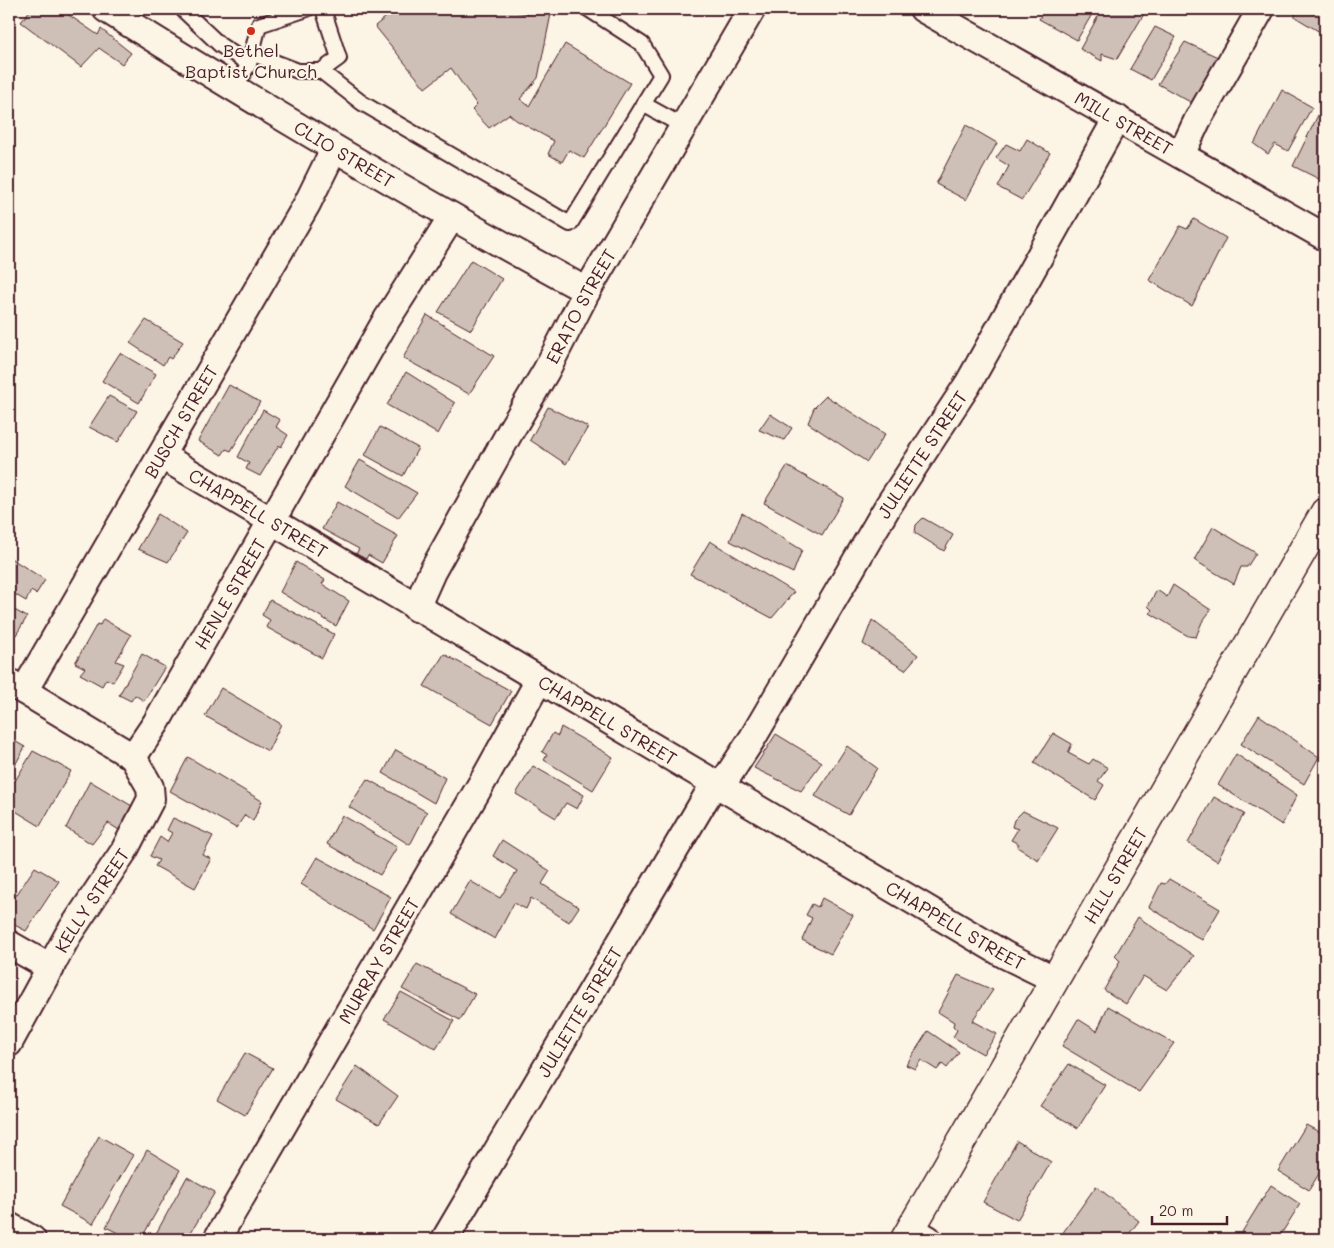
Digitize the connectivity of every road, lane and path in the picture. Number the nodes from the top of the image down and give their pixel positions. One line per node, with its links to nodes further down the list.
1 (106, 9): 11 (street, CLIO STREET)
2 (307, 9): 9 (lane)
3 (323, 9): 10 (lane)
4 (588, 9): 12 (lane)
5 (752, 9): 14 (street, ERATO STREET)
6 (923, 9): 13 (street, MILL STREET)
7 (1261, 9): 16 (street)
8 (184, 11): 9 (lane)
9 (250, 59): 10 (lane); 11 (lane)
10 (321, 71): 12 (lane)
11 (234, 89): 15 (street, CLIO STREET)
12 (643, 104): 14 (lane)
13 (1117, 118): 16 (street, MILL STREET); 27 (street, JULIETTE STREET)
14 (683, 126): 19 (street, ERATO STREET)
15 (334, 149): 17 (street, CLIO STREET); 20 (street, BUSCH STREET)
16 (1181, 155): 18 (street, MILL STREET)
17 (451, 218): 19 (street, CLIO STREET); 22 (street, HENLE STREET)
18 (1325, 237)
19 (588, 291): 23 (street, ERATO STREET)
20 (162, 456): 22 (street, CHAPPELL STREET); 25 (street, BUSCH STREET)
21 (1325, 512): 30 (street, HILL STREET)
22 (272, 522): 23 (street, CHAPPELL STREET); 26 (street, HENLE STREET)
23 (416, 608): 24 (street, CHAPPELL STREET)
24 (539, 680): 27 (street, CHAPPELL STREET); 35 (street, MURRAY STREET)
25 (17, 687): 26 (street)
26 (133, 757): 29 (street, KELLY STREET)
27 (717, 786): 30 (street, CHAPPELL STREET); 36 (street, JULIETTE STREET)
28 (9, 944): 29 (street)
29 (51, 968): 31 (street, KELLY STREET)
30 (1054, 979): 33 (street, HILL STREET)
31 (9, 1043)
32 (9, 1226): 34 (street)
33 (914, 1236)
34 (32, 1239)
35 (217, 1239)
36 (444, 1239)

